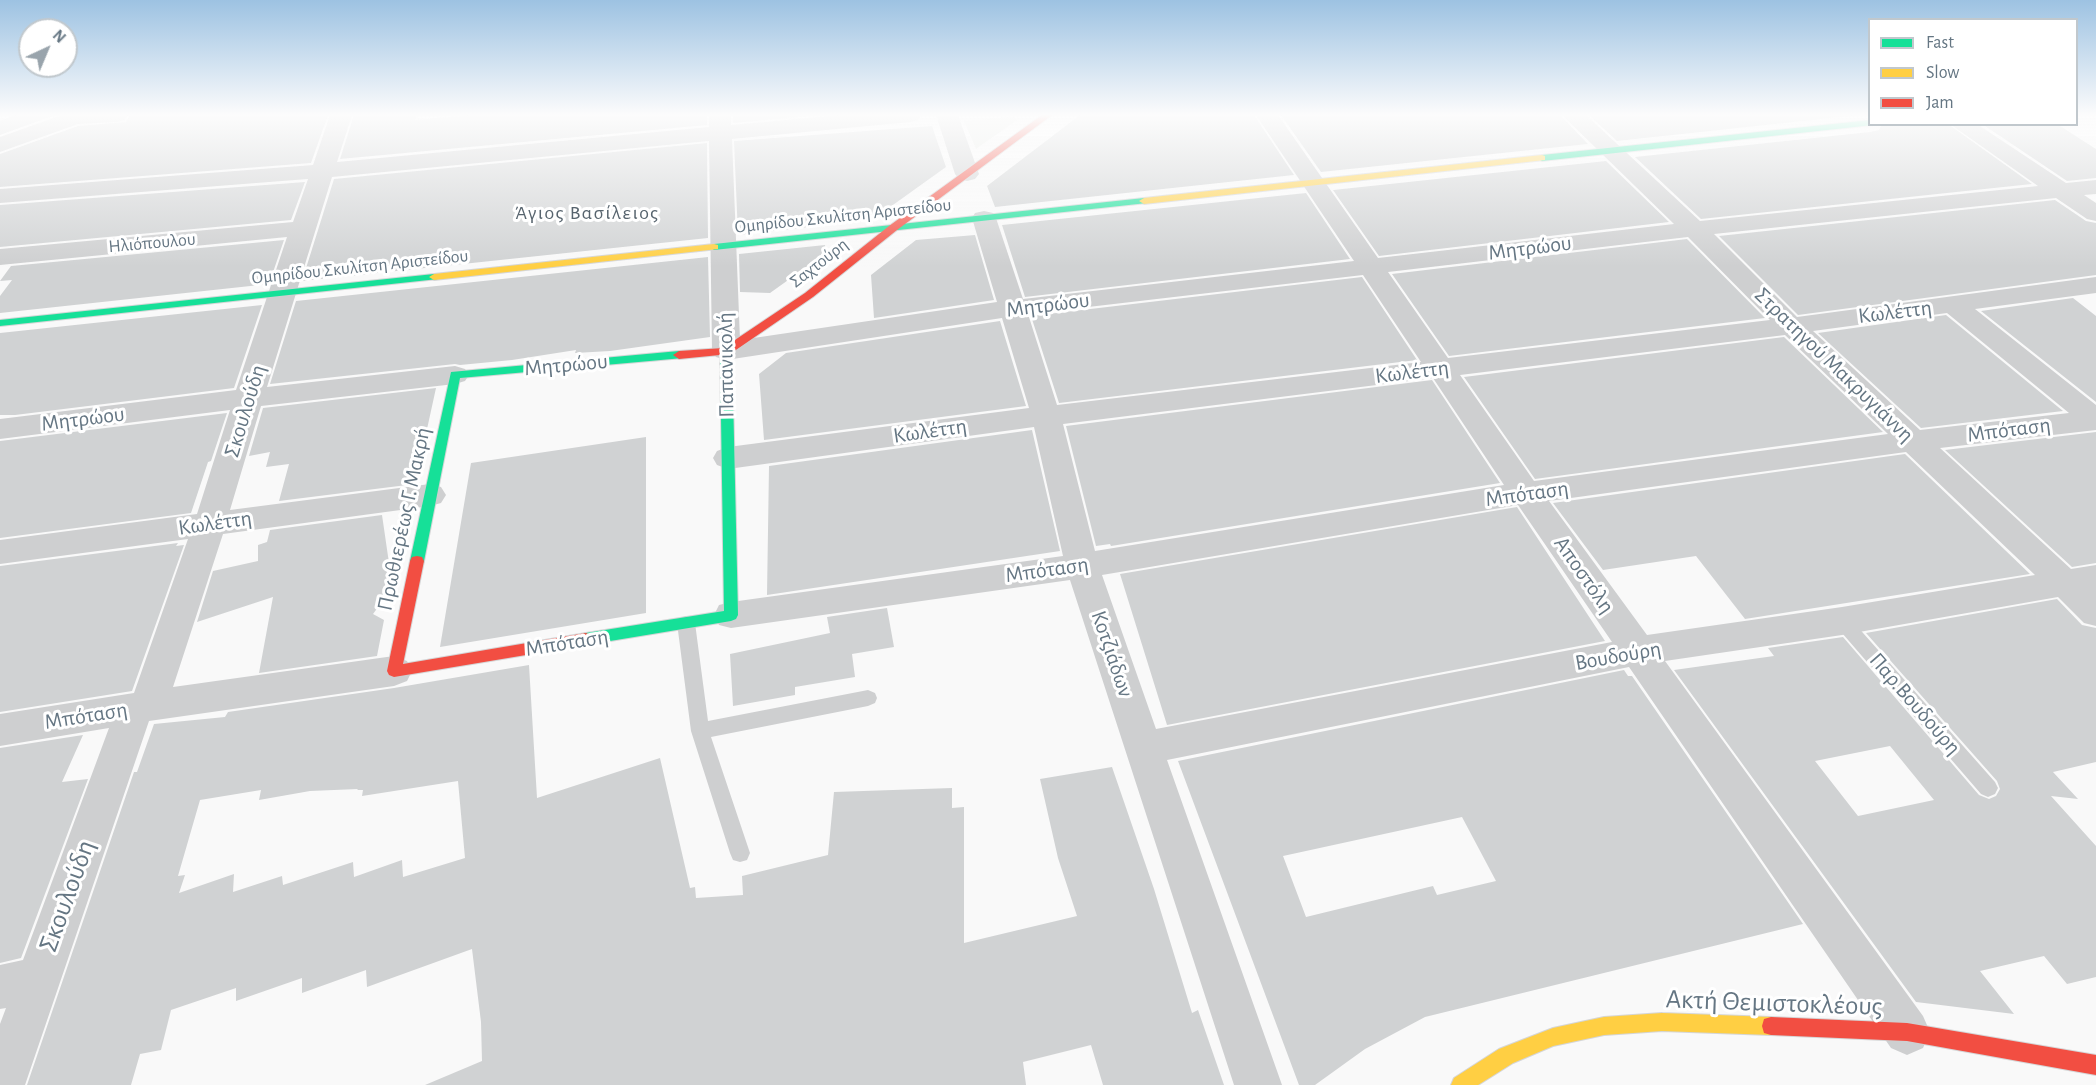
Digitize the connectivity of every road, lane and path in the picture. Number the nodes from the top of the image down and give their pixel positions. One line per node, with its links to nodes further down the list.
1 (322, 166): 10 (street, Σκουλούδη)
2 (366, 166): 10 (street)
3 (721, 166): 21 (street, Παπανικολή)
4 (965, 166): 11 (street)
5 (979, 166): 11 (street, Σαχτούρη)
6 (1302, 166): 12 (street, Αποστόλη)
7 (1470, 166): 12 (street, Ομηρίδου Σκυλίτση Αριστείδου)
8 (1627, 166): 20 (street, Στρατηγού Μακρυγιάννη)
9 (2023, 166): 14 (street)
10 (320, 171): 15 (street); 18 (street, Σκουλούδη)
11 (968, 174): 19 (street, Σαχτούρη)
12 (1313, 182): 17 (street, Ομηρίδου Σκυλίτση Αριστείδου); 23 (street, Αποστόλη)
13 (2096, 186): 14 (street, Μητρώου)
14 (2061, 191): 16 (street); 20 (street, Μητρώου)
15 (0, 196)
16 (2096, 214)
17 (984, 218): 19 (street, Ομηρίδου Σκυλίτση Αριστείδου); 27 (street, Κοτζιάδων)
18 (304, 228): 22 (street, Ηλιόπουλου); 25 (street, Σκουλούδη)
19 (893, 228): 21 (street, Ομηρίδου Σκυλίτση Αριστείδου); 30 (street, Σαχτούρη)
20 (1694, 229): 23 (street, Μητρώου); 29 (street, Στρατηγού Μακρυγιάννη)
21 (723, 248): 25 (street, Ομηρίδου Σκυλίτση Αριστείδου); 30 (street, Παπανικολή)
22 (0, 257)
23 (1371, 267): 27 (street, Μητρώου); 31 (street, Αποστόλη)
24 (2096, 285): 26 (street, Κωλέττη)
25 (281, 293): 28 (street, Ομηρίδου Σκυλίτση Αριστείδου); 33 (street, Σκουλούδη)
26 (1953, 305): 29 (street, Κωλέττη); 35 (street)
27 (1012, 309): 30 (street, Μητρώου); 34 (street, Κοτζιάδων)
28 (0, 323)
29 (1791, 326): 31 (street, Κωλέττη); 37 (street, Στρατηγού Μακρυγιάννη)
30 (726, 351): 32 (street, Μητρώου); 38 (street, Παπανικολή)
31 (1440, 369): 34 (street, Κωλέττη); 39 (street, Αποστόλη)
32 (455, 375): 33 (street, Μητρώου); 40 (street, Πρωθιερέως Γ. Μακρή)
33 (250, 398): 36 (street, Μητρώου); 41 (street, Σκουλούδη)
34 (1046, 416): 38 (street, Κωλέττη); 43 (street, Κοτζιάδων)
35 (2096, 420): 37 (street, Μπόταση)
36 (0, 429)
37 (1913, 441): 39 (street, Μπόταση); 44 (street, Στρατηγού Μακρυγιάννη)
38 (728, 458): 46 (street, Παπανικολή)
39 (1526, 494): 43 (street, Μπόταση); 49 (street, Αποστόλη)
40 (430, 495): 41 (street, Κωλέττη); 50 (street, Πρωθιερέως Γ. Μακρή)
41 (210, 523): 42 (street, Κωλέττη); 52 (street, Σκουλούδη)
42 (0, 552)
43 (1082, 566): 46 (street, Μπόταση); 55 (street, Κοτζιάδων)
44 (2080, 580): 45 (street, Στρατηγού Μακρυγιάννη); 47 (street, Βουδούρη)
45 (2096, 613)
46 (731, 615): 48 (street, Μπόταση)
47 (1842, 621): 49 (street, Βουδούρη); 56 (lane, Παρ.Βουδούρη)
48 (686, 623): 50 (street, Μπόταση); 54 (lane)
49 (1637, 651): 55 (street, Βουδούρη); 59 (street, Αποστόλη)
50 (394, 671): 52 (street, Μπόταση)
51 (868, 698): 54 (lane)
52 (141, 707): 53 (street, Μπόταση); 58 (street, Σκουλούδη)
53 (0, 730)
54 (700, 730): 57 (lane)
55 (1143, 748): 62 (street, Κοτζιάδων)
56 (1988, 788)
57 (740, 853)
58 (19, 983): 61 (street, Σκουλούδη)
59 (1907, 1032): 60 (street, Ακτή Θεμιστοκλέους); 63 (street, Ακτή Θεμιστοκλέους)
60 (2096, 1065)
61 (1, 1085)
62 (1258, 1085)
63 (1461, 1085)

